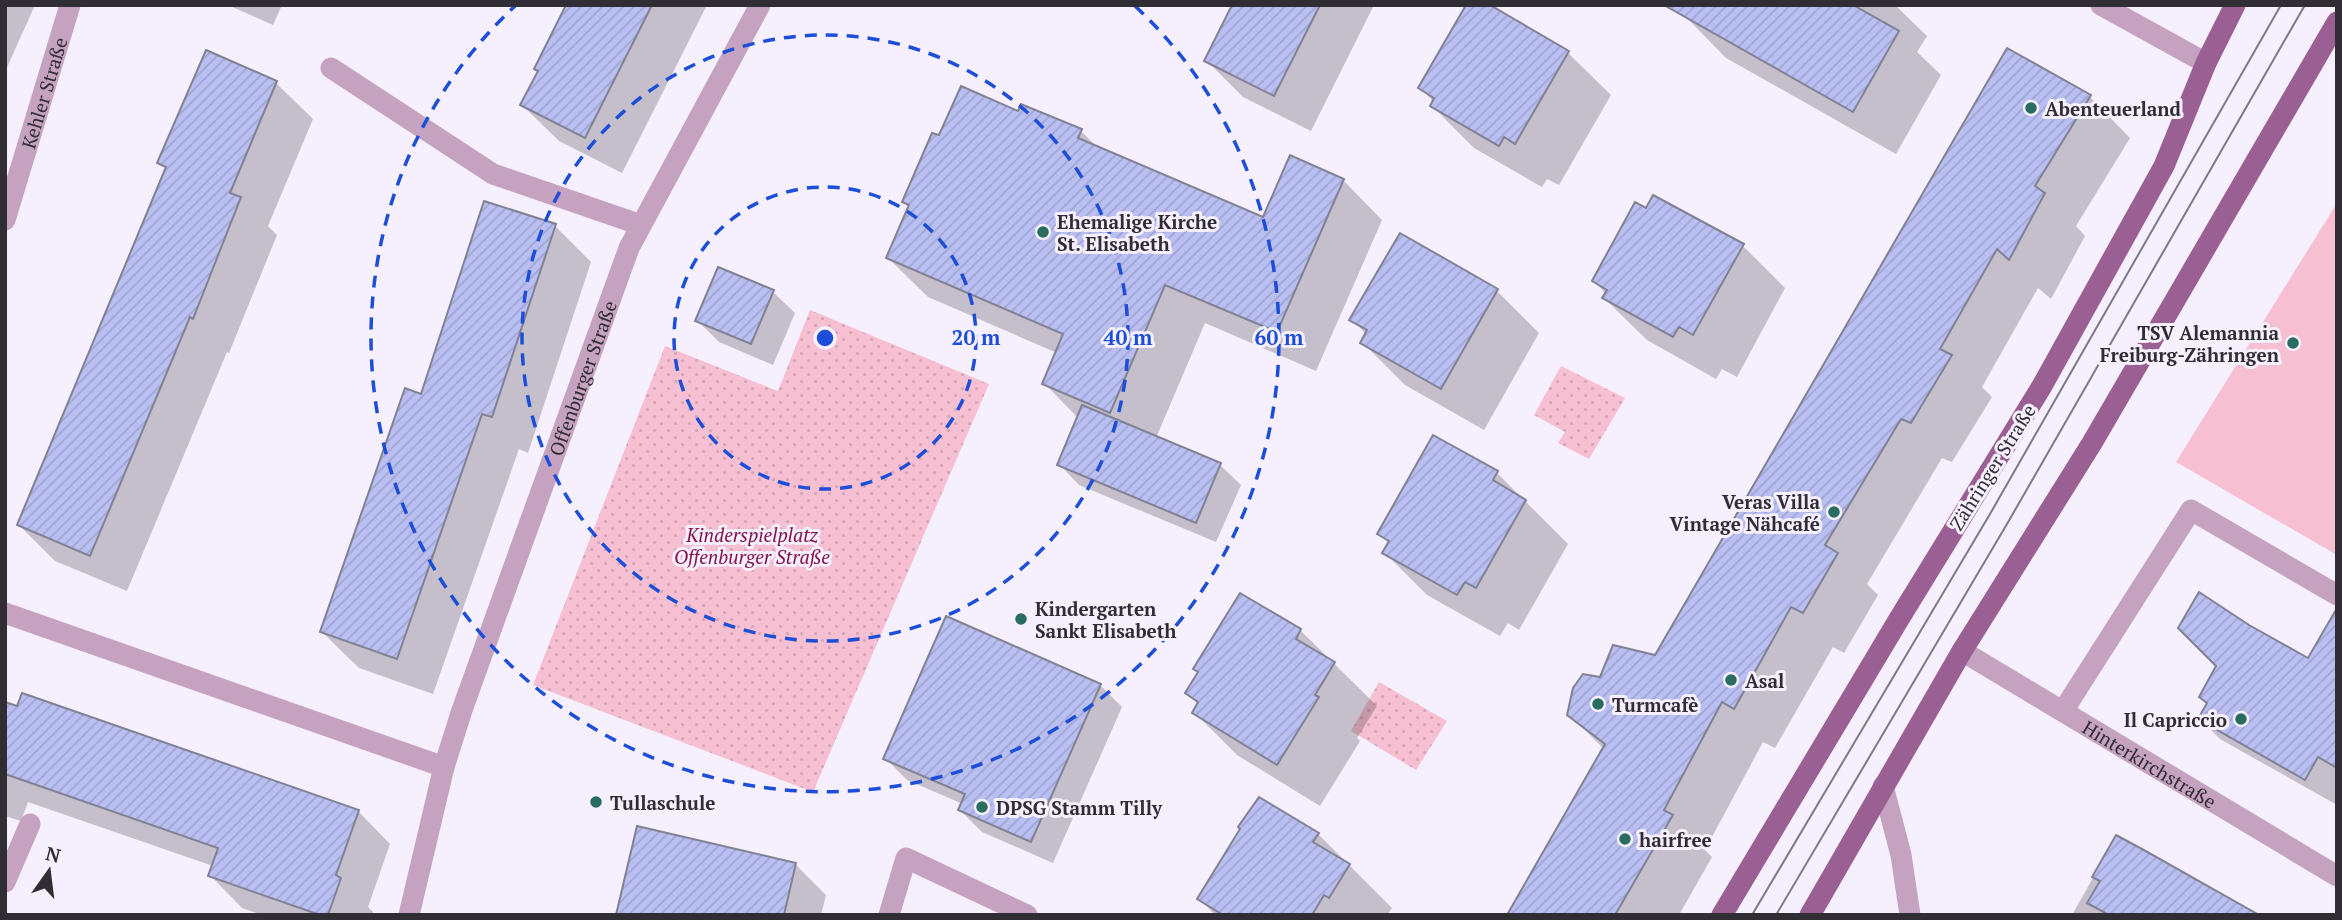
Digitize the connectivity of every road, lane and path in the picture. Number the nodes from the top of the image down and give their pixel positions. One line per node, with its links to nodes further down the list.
1 (70, 5): 8 (street, Kehler Straße)
2 (760, 5): 9 (street, Offenburger Straße)
3 (2102, 5): 6 (street)
4 (2235, 5): 6 (main road, Zähringer Straße)
5 (2337, 22): 12 (main road)
6 (2206, 64): 22 (main road, Zähringer Straße)
7 (331, 68): 9 (street)
8 (5, 220)
9 (641, 225): 14 (street, Offenburger Straße)
10 (2337, 595): 13 (street)
11 (5, 613): 14 (street)
12 (1962, 651): 13 (street, Hinterkirchstraße); 15 (main road)
13 (2063, 711): 17 (street, Hinterkirchstraße)
14 (444, 767): 19 (street, Offenburger Straße)
15 (1883, 786): 23 (main road); 24 (street)
16 (30, 824): 18 (street)
17 (2337, 876)
18 (5, 882)
19 (409, 915)
20 (889, 915): 21 (street)
21 (1027, 915)
22 (1723, 915)
23 (1810, 915)
24 (1910, 915)

